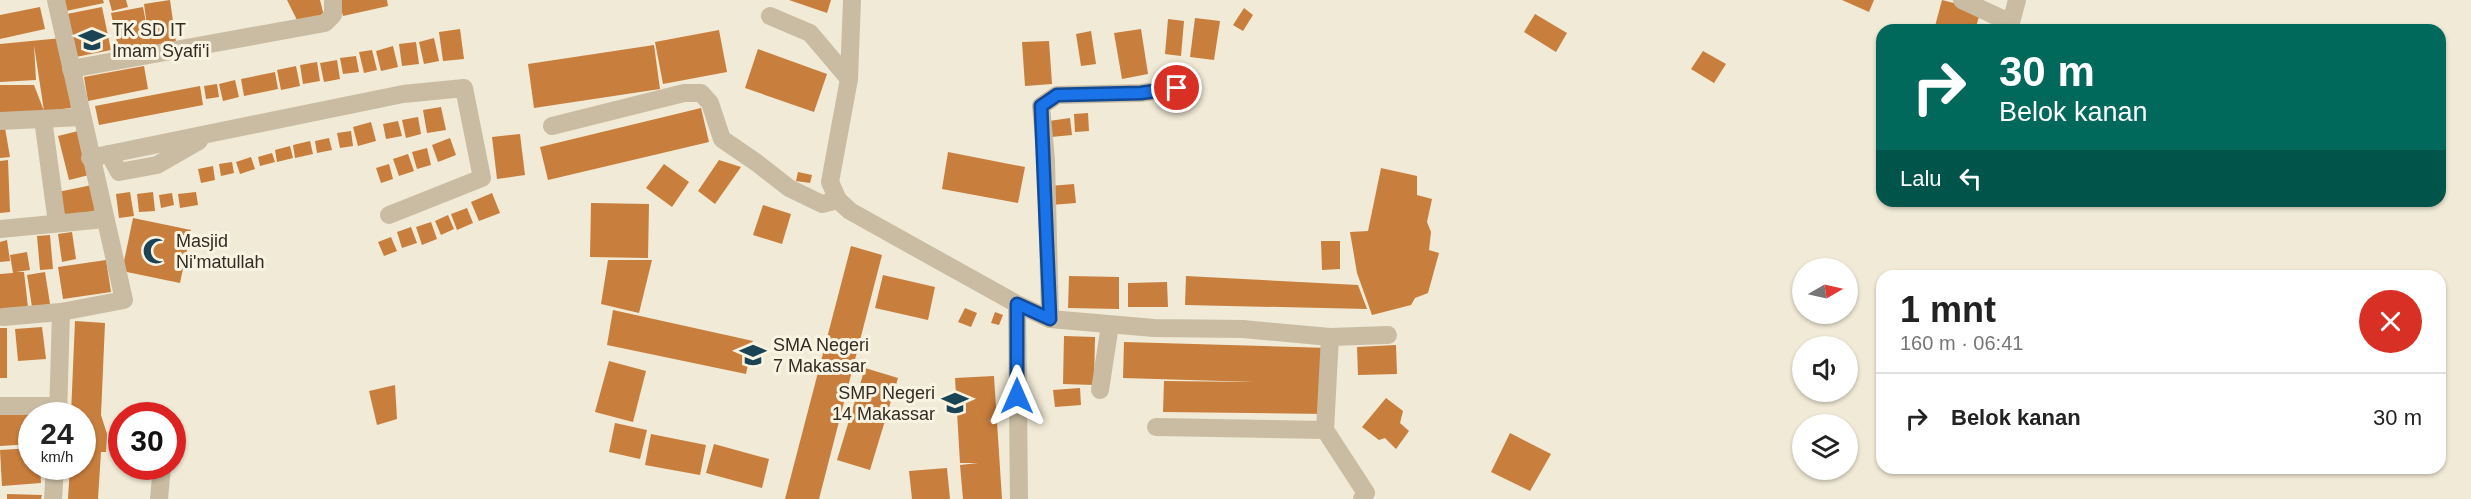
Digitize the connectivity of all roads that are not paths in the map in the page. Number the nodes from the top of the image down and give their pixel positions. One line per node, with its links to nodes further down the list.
1 (56, 0): 9 (street)
2 (333, 0): 9 (street)
3 (852, 0): 10 (street)
4 (1962, 0): 7 (street)
5 (2017, 0): 8 (street)
6 (770, 16): 10 (street)
7 (2006, 24)
8 (2011, 24)
9 (71, 69): 12 (street)
10 (849, 79): 17 (street)
11 (1177, 88): 25 (street)
12 (81, 117): 13 (street); 16 (street)
13 (43, 119): 14 (street); 20 (street)
14 (0, 121)
15 (552, 126): 17 (street)
16 (90, 158): 18 (street); 19 (street)
17 (838, 200): 22 (street)
18 (389, 215)
19 (105, 219): 20 (street); 23 (street)
20 (57, 223): 21 (street)
21 (0, 228)
22 (1017, 304): 25 (street); 39 (street)
23 (60, 312): 24 (street); 30 (street)
24 (3, 316)
25 (1050, 319): 26 (street)
26 (1110, 325): 28 (street); 29 (street)
27 (1388, 335): 28 (street)
28 (1330, 337): 34 (street)
29 (1100, 390)
30 (58, 402)
31 (0, 406): 32 (street)
32 (18, 408)
33 (1156, 427): 34 (street)
34 (1325, 430): 40 (street)
35 (54, 480): 37 (street)
36 (161, 480): 38 (street)
37 (53, 499)
38 (159, 499)
39 (1019, 499)
40 (1362, 499)

